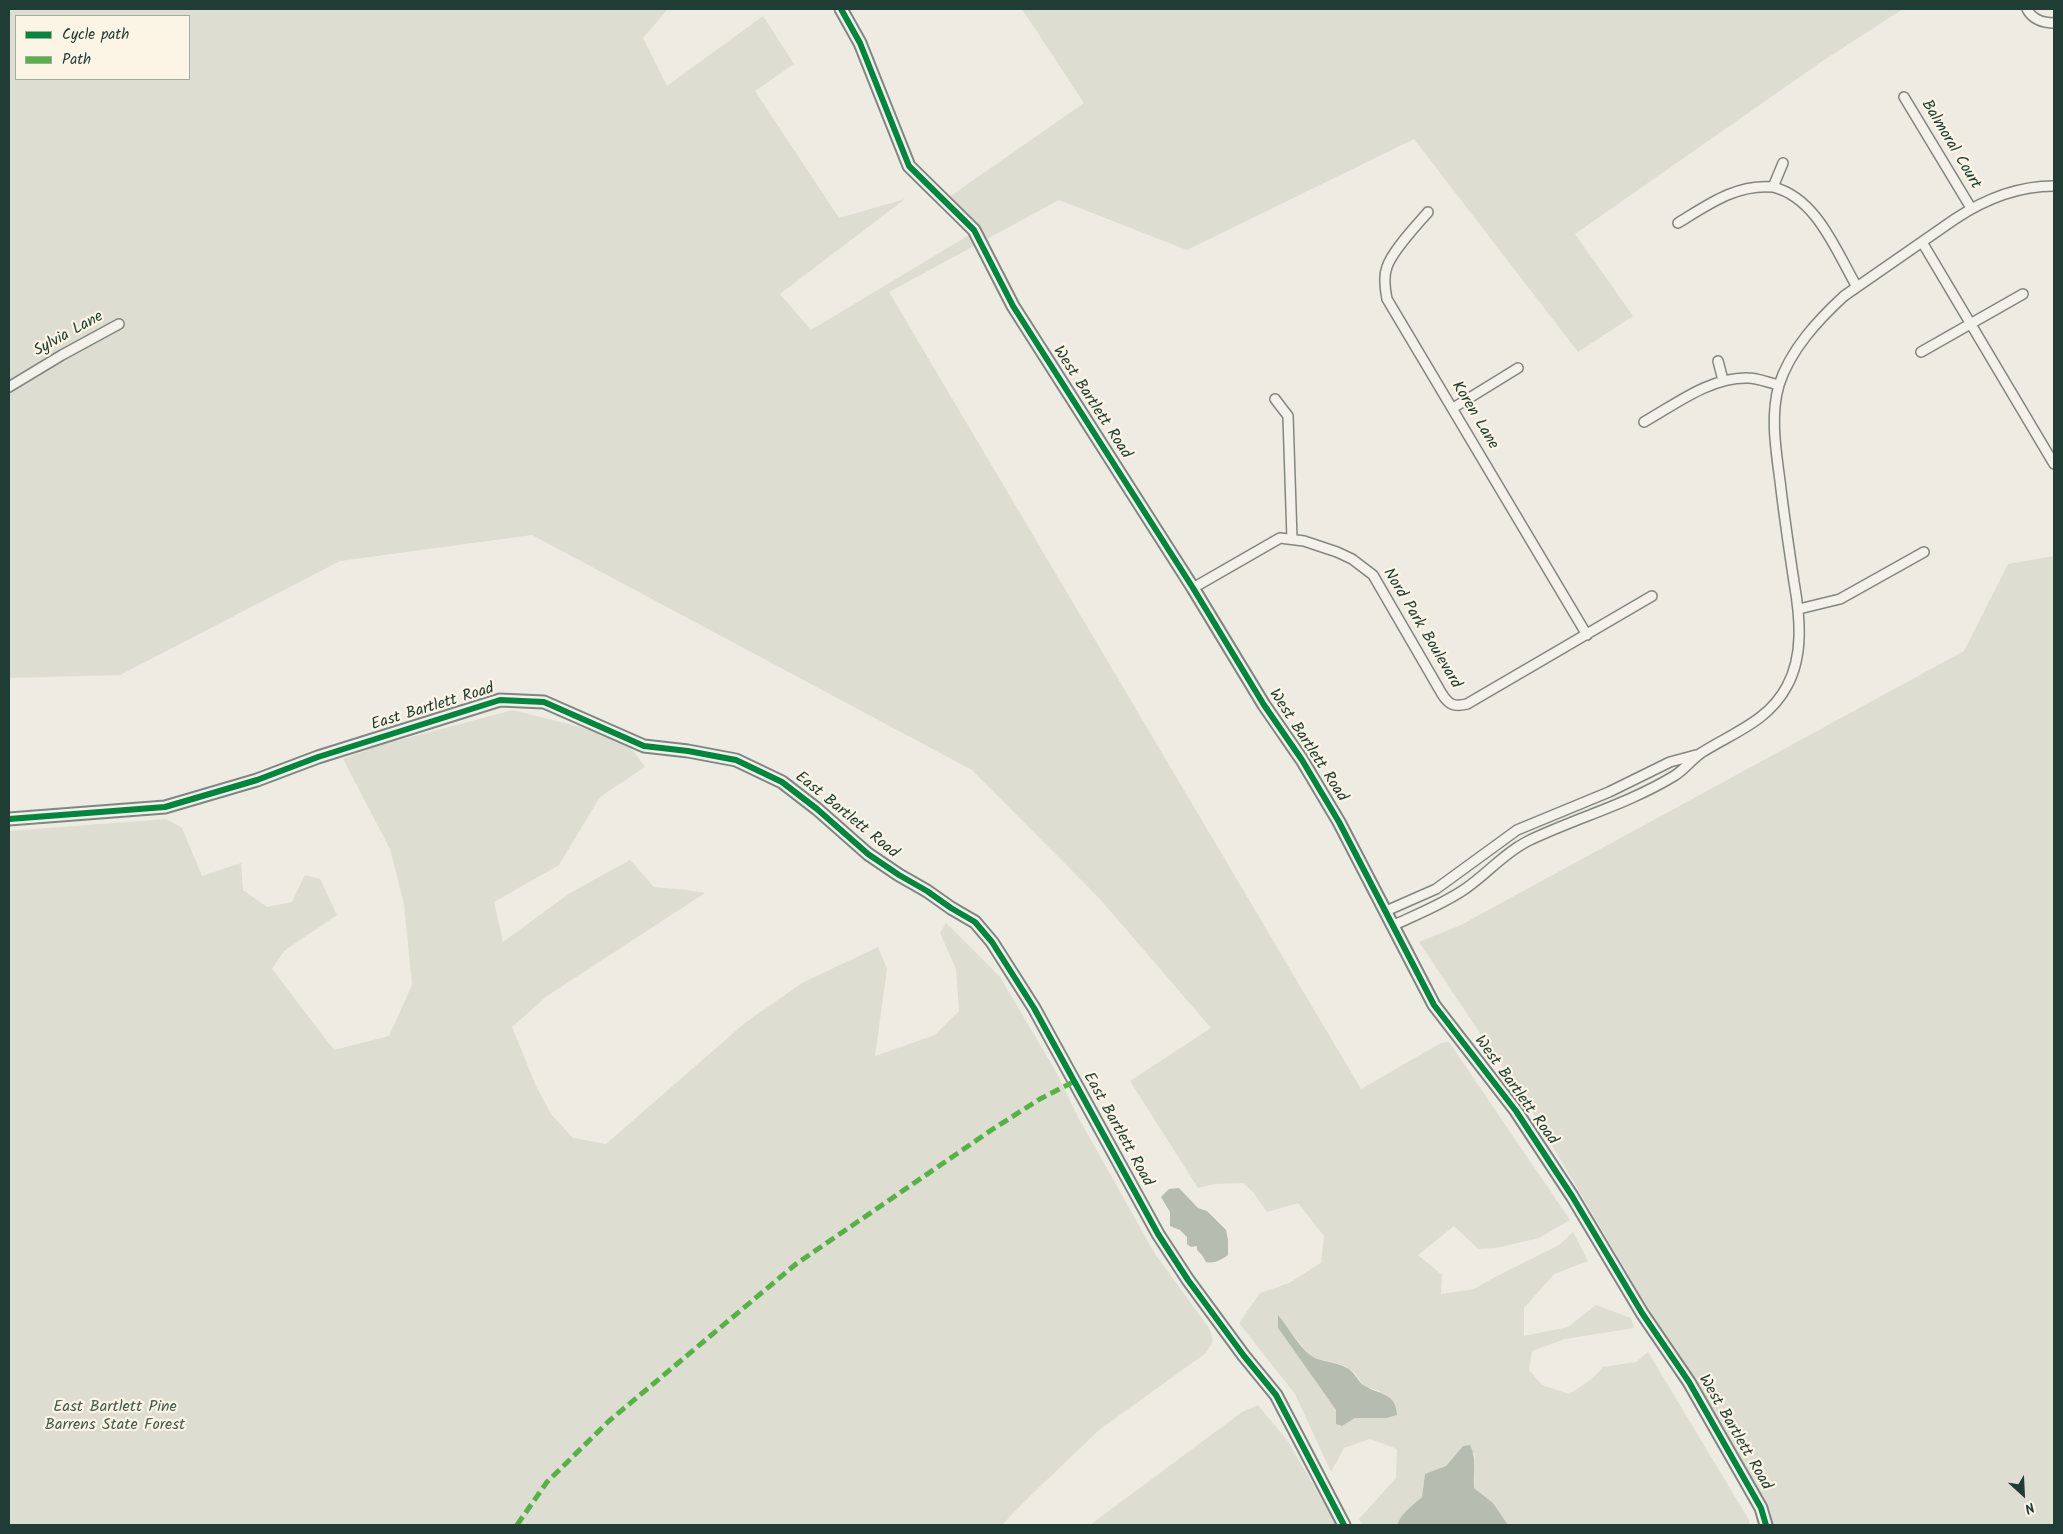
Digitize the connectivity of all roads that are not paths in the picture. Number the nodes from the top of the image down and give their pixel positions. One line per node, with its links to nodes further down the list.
1 (841, 9): 28 (street, West Bartlett Road)
2 (2027, 9): 3 (street)
3 (2054, 23)
4 (1904, 97): 8 (street, Balmoral Court)
5 (1783, 163): 7 (street)
6 (2054, 186): 8 (street)
7 (1773, 187): 10 (street); 12 (street)
8 (1970, 208): 11 (street)
9 (1428, 212): 23 (street, Koren Lane)
10 (1678, 223)
11 (1922, 242): 12 (street); 15 (street)
12 (1857, 286): 20 (street)
13 (2023, 294): 15 (street)
14 (119, 324): 21 (street, Sylvia Lane)
15 (1970, 325): 16 (street); 25 (street)
16 (1921, 352)
17 (1718, 361): 19 (street)
18 (1518, 368): 23 (street)
19 (1723, 380): 20 (street); 24 (street)
20 (1779, 385): 30 (street)
21 (9, 387)
22 (1275, 399): 26 (street)
23 (1453, 408): 31 (street, Koren Lane)
24 (1644, 422)
25 (2054, 464)
26 (1292, 539): 28 (street, Nord Park Boulevard); 31 (street, Nord Park Boulevard)
27 (1924, 552): 30 (street)
28 (1193, 588): 38 (street, West Bartlett Road)
29 (1652, 596): 31 (street, Nord Park Boulevard)
30 (1799, 609): 32 (street)
31 (1587, 635)
32 (1699, 754): 33 (street); 34 (street)
33 (1655, 769): 34 (street); 36 (street)
34 (1662, 782): 37 (street)
35 (9, 819): 40 (street, East Bartlett Road)
36 (1436, 889): 37 (street); 38 (street)
37 (1442, 904): 39 (street)
38 (1386, 911): 39 (street, West Bartlett Road)
39 (1394, 925): 41 (street, West Bartlett Road)
40 (1344, 1525)
41 (1766, 1525)

